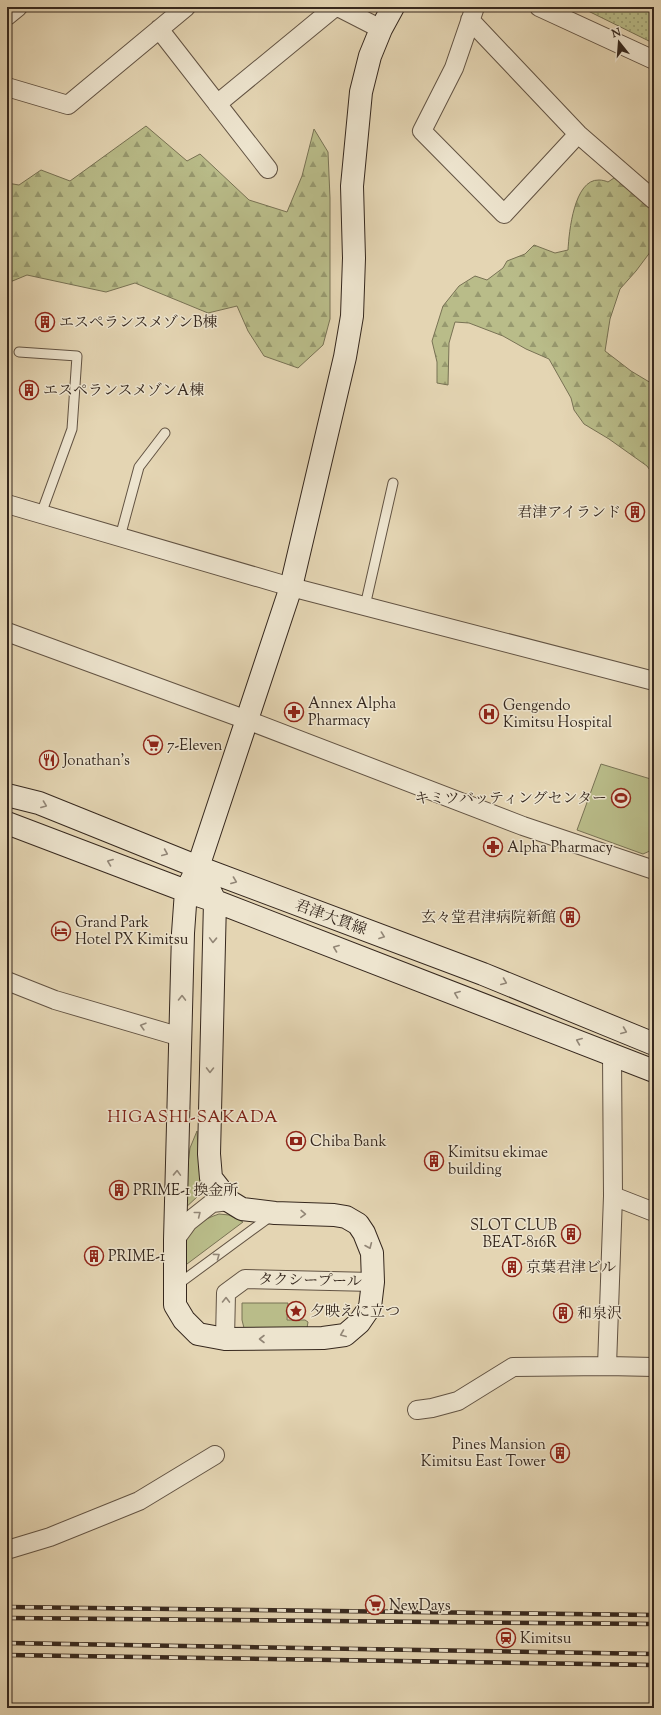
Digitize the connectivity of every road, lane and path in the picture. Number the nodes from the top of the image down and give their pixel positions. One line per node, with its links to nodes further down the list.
1 (18, 7): 8 (street)
2 (186, 7): 9 (street)
3 (335, 7): 13 (street)
4 (338, 7): 10 (street)
5 (393, 7): 10 (street)
6 (539, 7): 11 (street)
7 (473, 14): 14 (street); 14 (street)
8 (7, 16)
9 (159, 29): 12 (street); 13 (street)
10 (381, 29): 23 (street)
11 (654, 60)
12 (7, 87)
13 (217, 104): 15 (street)
14 (578, 134): 16 (street)
15 (268, 169)
16 (654, 200)
17 (19, 352): 21 (lane)
18 (165, 433): 22 (lane)
19 (393, 483): 24 (lane)
20 (7, 504): 21 (street)
21 (41, 514): 22 (street)
22 (120, 537): 23 (street)
23 (291, 587): 24 (street); 27 (street)
24 (365, 606): 26 (street)
25 (7, 632): 27 (street)
26 (654, 681)
27 (247, 720): 30 (street); 31 (street)
28 (7, 795): 30 (street, 君津大貫線, one-way to 30)
29 (7, 823): 32 (street, 君津大貫線, one-way to 29)
30 (198, 867): 32 (street); 33 (street); 36 (street, 君津大貫線, one-way to 36)
31 (654, 870)
32 (186, 891): 33 (street, 君津大貫線); 35 (street, one-way to 32)
33 (214, 901): 37 (street, 君津大貫線, one-way to 33); 40 (street, one-way to 40)
34 (7, 981): 35 (street, one-way to 34)
35 (181, 1037): 43 (street, one-way to 35)
36 (654, 1044)
37 (612, 1054): 38 (street, 君津大貫線); 39 (street)
38 (654, 1071)
39 (613, 1196): 41 (street); 47 (street)
40 (229, 1202): 42 (street); 43 (street, one-way to 40)
41 (654, 1212)
42 (275, 1213): 44 (street, one-way to 44); 45 (lane, one-way to 42)
43 (175, 1240): 45 (street)
44 (373, 1282): 46 (street, one-way to 46); 46 (street, タクシープール, one-way to 44)
45 (174, 1287): 46 (street)
46 (226, 1340)
47 (607, 1366): 48 (street); 49 (street)
48 (654, 1367)
49 (417, 1410)
50 (215, 1455): 51 (street)
51 (7, 1550)

